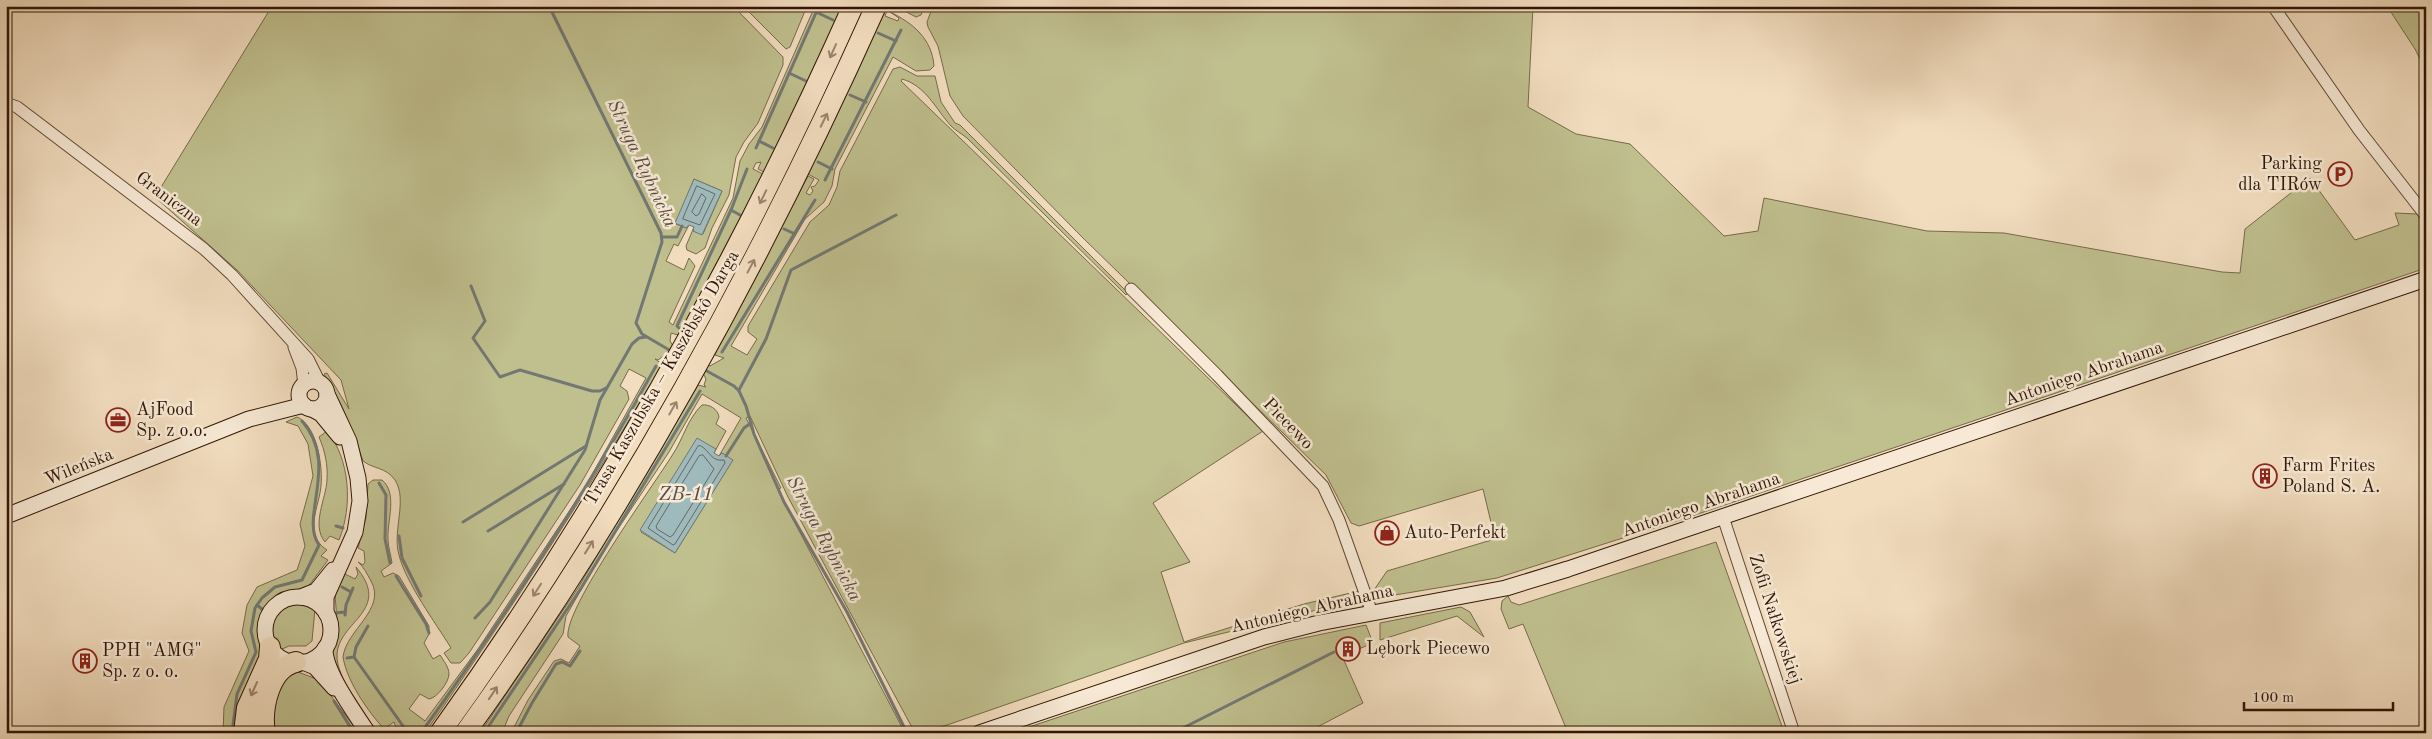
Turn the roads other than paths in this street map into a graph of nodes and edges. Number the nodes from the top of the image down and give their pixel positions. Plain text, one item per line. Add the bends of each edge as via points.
1 (853, 6) edge
2 (876, 6) edge
3 (2273, 6) edge
4 (6, 103) edge
5 (2426, 216) edge
6 (2426, 279) edge
7 (1130, 290) dead end
8 (293, 343) junction
9 (323, 388) junction
10 (304, 398) junction
11 (353, 457) junction
12 (6, 516) edge
13 (1723, 517) junction
14 (343, 560) junction
15 (301, 597) junction
16 (326, 613) junction
17 (1372, 613) junction
18 (270, 647) junction
19 (325, 648) junction
20 (300, 662) junction
21 (345, 699) junction
22 (244, 733) edge
23 (265, 733) edge
24 (368, 733) edge
25 (440, 733) edge
26 (465, 733) edge
27 (979, 733) edge
28 (1794, 733) edge

1 -> 25 highway, Trasa Kaszubska – Kaszëbskô Darga via 754,215 681,351 545,577
26 -> 2 highway, Trasa Kaszubska – Kaszëbskô Darga via 568,580 704,354 836,96
3 - 5 street via 2359,130
4 - 8 street, Graniczna via 17,107 204,249 258,301
6 - 13 main road, Antoniego Abrahama
7 - 17 street, Piecewo via 1323,486 1339,520
8 - 9 street, Graniczna via 312,364
8 - 10 street, Graniczna via 302,368
9 - 10 main road, Wileńska via 312,381
9 - 10 main road via 321,406
9 - 11 main road, Graniczna via 343,425
10 - 11 main road, Graniczna via 329,422
10 - 12 main road, Wileńska
11 - 14 main road, Graniczna via 360,507 354,536
13 - 17 main road, Antoniego Abrahama via 1506,588
13 - 28 street, Zofii Nałkowskiej
14 - 15 main road, Graniczna via 316,591
14 - 16 main road, Graniczna via 326,597
15 - 16 main road via 314,601
15 - 18 main road via 281,601 271,611 265,630
16 - 19 main road via 330,629
17 - 27 main road, Antoniego Abrahama via 1264,637
18 - 20 main road via 282,659
18 -> 22 highway via 269,659 247,708
19 - 20 main road via 316,657
19 - 21 main road via 326,661
20 - 21 main road via 315,667
20 - 23 highway via 285,667 271,687 264,712
21 - 24 main road

